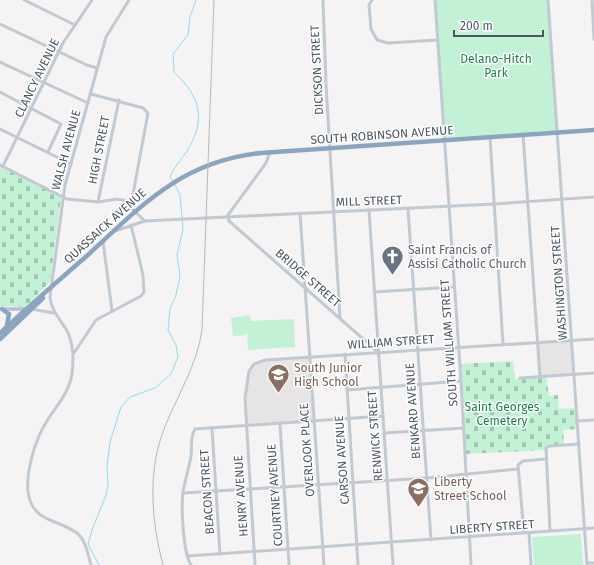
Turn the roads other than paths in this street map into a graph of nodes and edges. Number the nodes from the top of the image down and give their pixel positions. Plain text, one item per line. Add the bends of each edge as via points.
1 (24, 0) edge
2 (92, 0) edge
3 (129, 0) edge
4 (323, 0) edge
5 (372, 0) edge
6 (435, 0) edge
7 (548, 0) edge
8 (592, 0) edge
9 (0, 24) edge
10 (75, 25) junction
11 (594, 39) edge
12 (437, 40) junction
13 (59, 52) junction
14 (0, 62) edge
15 (97, 68) junction
16 (44, 82) junction
17 (0, 92) edge
18 (91, 94) junction
19 (119, 100) junction
20 (88, 103) junction
21 (32, 108) junction
22 (0, 129) edge
23 (594, 130) edge
24 (557, 132) junction
25 (523, 134) junction
26 (490, 137) junction
27 (18, 138) junction
28 (444, 141) junction
29 (330, 148) junction
30 (48, 152) junction
31 (270, 152) junction
32 (71, 164) junction
33 (2, 166) edge
34 (176, 181) joint
35 (63, 196) junction
36 (594, 197) edge
37 (562, 200) junction
38 (98, 202) junction
39 (132, 202) junction
40 (528, 202) junction
41 (494, 204) junction
42 (448, 206) junction
43 (408, 209) junction
44 (369, 210) junction
45 (134, 211) junction
46 (335, 212) junction
47 (300, 213) junction
48 (227, 216) junction
49 (145, 221) junction
50 (131, 225) junction
51 (112, 232) junction
52 (103, 241) junction
53 (305, 287) junction
54 (454, 287) junction
55 (50, 289) junction
56 (414, 289) junction
57 (374, 292) junction
58 (1, 309) edge
59 (29, 309) junction
60 (112, 311) junction
61 (54, 313) junction
62 (340, 318) junction
63 (6, 328) junction
64 (0, 333) edge
65 (0, 338) edge
66 (594, 339) edge
67 (572, 340) junction
68 (537, 342) junction
69 (503, 344) junction
70 (458, 347) junction
71 (418, 349) junction
72 (378, 352) junction
73 (74, 353) junction
74 (345, 354) junction
75 (310, 357) junction
76 (594, 373) edge
77 (574, 374) junction
78 (540, 377) junction
79 (520, 378) dead end
80 (461, 381) junction
81 (420, 384) junction
82 (381, 387) junction
83 (347, 390) junction
84 (383, 416) junction
85 (349, 419) junction
86 (594, 420) edge
87 (314, 421) junction
88 (577, 421) junction
89 (280, 424) junction
90 (246, 426) junction
91 (212, 428) junction
92 (464, 428) junction
93 (424, 430) junction
94 (384, 433) junction
95 (579, 444) junction
96 (546, 459) junction
97 (518, 469) junction
98 (466, 474) junction
99 (427, 478) junction
100 (387, 481) junction
101 (353, 483) junction
102 (318, 485) junction
103 (284, 487) junction
104 (250, 489) junction
105 (216, 491) junction
106 (183, 493) junction
107 (594, 528) edge
108 (584, 529) junction
109 (550, 531) junction
110 (524, 533) junction
111 (529, 533) junction
112 (470, 538) junction
113 (431, 540) junction
114 (391, 543) junction
115 (357, 545) junction
116 (322, 548) junction
117 (288, 550) junction
118 (254, 552) junction
119 (220, 554) junction
120 (187, 556) junction
121 (594, 563) edge
122 (587, 564) edge
123 (91, 565) edge
124 (192, 565) edge
125 (255, 565) edge
126 (289, 565) edge
127 (324, 565) edge
128 (358, 565) edge
129 (393, 565) edge
130 (472, 565) edge
131 (531, 565) edge

1 - 10 street
2 - 10 street, CLANCY AVENUE
3 - 15 street, WALSH AVENUE via 106,37
4 - 29 street, DICKSON STREET
5 - 12 street via 371,29 377,40 388,44
6 - 12 street, SOUTH WILLIAM STREET
7 - 24 street, WASHINGTON STREET
8 - 11 street
9 - 13 street
10 - 13 street, CLANCY AVENUE
12 - 28 street, SOUTH WILLIAM STREET
13 - 15 street
13 - 16 street, CLANCY AVENUE
14 - 16 street
15 - 18 street, WALSH AVENUE
16 - 20 street
16 - 21 street, CLANCY AVENUE
17 - 21 street
18 - 19 street
18 - 20 street, WALSH AVENUE
19 - 38 street, HIGH STREET
19 - 39 street via 143,108 148,113
20 - 32 street, WALSH AVENUE
21 - 27 street, CLANCY AVENUE
21 - 30 street via 60,123 61,127
22 - 27 street
23 - 24 highway, SOUTH ROBINSON AVENUE
24 - 25 highway, SOUTH ROBINSON AVENUE
24 - 37 street, WASHINGTON STREET
25 - 26 highway, SOUTH ROBINSON AVENUE
25 - 40 street
26 - 28 highway, SOUTH ROBINSON AVENUE
26 - 41 street
27 - 30 street
27 - 33 street, CLANCY AVENUE
28 - 29 highway, SOUTH ROBINSON AVENUE
28 - 42 street, SOUTH WILLIAM STREET
29 - 31 highway, SOUTH ROBINSON AVENUE
29 - 46 street, DICKSON STREET
30 - 32 street
31 - 34 highway, SOUTH ROBINSON AVENUE via 224,160
31 - 48 street via 266,163
32 - 35 street, WALSH AVENUE
33 - 35 street
34 - 45 highway, QUASSAICK AVENUE
35 - 38 street via 67,199
35 - 55 street, WALSH AVENUE
36 - 37 street, MILL STREET
37 - 40 street, MILL STREET
37 - 67 street, WASHINGTON STREET
38 - 39 street
39 - 45 street
40 - 41 street, MILL STREET
40 - 68 street
41 - 42 street, MILL STREET
41 - 69 street
42 - 43 street, MILL STREET
42 - 54 street, SOUTH WILLIAM STREET
43 - 44 street, MILL STREET
43 - 56 street, BENKARD AVENUE
44 - 46 street, MILL STREET
44 - 57 street, RENWICK STREET
45 - 49 street
45 - 51 highway, QUASSAICK AVENUE
46 - 47 street, MILL STREET
46 - 62 street
47 - 48 street, MILL STREET
47 - 53 street, OVERLOOK PLACE
48 - 49 street, MILL STREET
48 - 53 street, BRIDGE STREET via 229,221
49 - 50 street, MILL STREET
50 - 51 street, MILL STREET
50 - 60 street via 145,288 143,294
51 - 52 highway, QUASSAICK AVENUE
52 - 55 highway, QUASSAICK AVENUE
52 - 60 street
53 - 62 street, BRIDGE STREET
53 - 75 street, OVERLOOK PLACE
54 - 56 street
54 - 70 street, SOUTH WILLIAM STREET
55 - 59 highway, QUASSAICK AVENUE
55 - 61 street, WALSH AVENUE
56 - 57 street
56 - 71 street, BENKARD AVENUE
57 - 72 street, RENWICK STREET
58 - 59 main road
58 - 63 highway via 10,316
59 - 61 street
59 - 63 highway
59 - 65 highway
60 - 73 street via 93,324
61 - 73 street, WALSH AVENUE via 69,336
62 - 72 street, BRIDGE STREET
63 - 64 highway
66 - 67 street, WILLIAM STREET
67 - 68 street, WILLIAM STREET
67 - 77 street, WASHINGTON STREET
68 - 69 street, WILLIAM STREET
68 - 78 street
69 - 70 street, WILLIAM STREET
70 - 71 street, WILLIAM STREET
70 - 80 street, SOUTH WILLIAM STREET
71 - 72 street, WILLIAM STREET
71 - 81 street, BENKARD AVENUE
72 - 74 street, WILLIAM STREET
72 - 82 street, RENWICK STREET
73 - 123 street, WALSH AVENUE via 73,372 68,388 46,422 36,445 31,462 28,493 40,514 79,535
74 - 75 street, WILLIAM STREET
74 - 83 street, CARSON AVENUE
75 - 87 street, OVERLOOK PLACE
75 - 90 street, WILLIAM STREET via 265,360 254,364 247,376
76 - 77 street
77 - 78 street
77 - 88 street, WASHINGTON STREET
78 - 79 street
80 - 81 street
80 - 92 street, SOUTH WILLIAM STREET
81 - 82 street
81 - 93 street, BENKARD AVENUE
82 - 83 street
82 - 84 street, RENWICK STREET
83 - 85 street, CARSON AVENUE
84 - 85 street
84 - 94 street, RENWICK STREET
85 - 87 street
85 - 101 street, CARSON AVENUE
86 - 88 street
87 - 89 street
87 - 102 street, OVERLOOK PLACE
88 - 95 street, WASHINGTON STREET
89 - 90 street
89 - 103 street, COURTNEY AVENUE
90 - 91 street
90 - 104 street, HENRY AVENUE
91 - 105 street, BEACON STREET
91 - 106 street via 195,429 192,435
92 - 93 street
92 - 98 street, SOUTH WILLIAM STREET
93 - 94 street
93 - 99 street, BENKARD AVENUE
94 - 100 street, RENWICK STREET
95 - 96 street via 550,446 546,448
95 - 108 street, WASHINGTON STREET
96 - 97 street via 521,462
96 - 109 street
97 - 98 street
97 - 110 street
98 - 99 street
98 - 112 street, SOUTH WILLIAM STREET
99 - 100 street
99 - 113 street, BENKARD AVENUE
100 - 101 street
100 - 114 street, RENWICK STREET
101 - 102 street
101 - 115 street, CARSON AVENUE
102 - 103 street
102 - 116 street, OVERLOOK PLACE
103 - 104 street
103 - 117 street, COURTNEY AVENUE
104 - 105 street
104 - 118 street, HENRY AVENUE
105 - 106 street
105 - 119 street, BEACON STREET
106 - 120 street
107 - 108 street, LIBERTY STREET
108 - 109 street, LIBERTY STREET
108 - 122 street, WASHINGTON STREET
109 - 111 street, LIBERTY STREET
110 - 111 street, LIBERTY STREET
110 - 112 street, LIBERTY STREET
111 - 131 street
112 - 113 street, LIBERTY STREET
112 - 130 street, SOUTH WILLIAM STREET
113 - 114 street, LIBERTY STREET
114 - 115 street, LIBERTY STREET
114 - 129 street, RENWICK STREET
115 - 116 street, LIBERTY STREET
115 - 128 street, CARSON AVENUE
116 - 117 street, LIBERTY STREET
116 - 127 street, OVERLOOK PLACE
117 - 118 street, LIBERTY STREET
117 - 126 street, COURTNEY AVENUE
118 - 119 street, LIBERTY STREET
118 - 125 street, HENRY AVENUE
119 - 120 street, LIBERTY STREET
120 - 124 street
121 - 122 street

